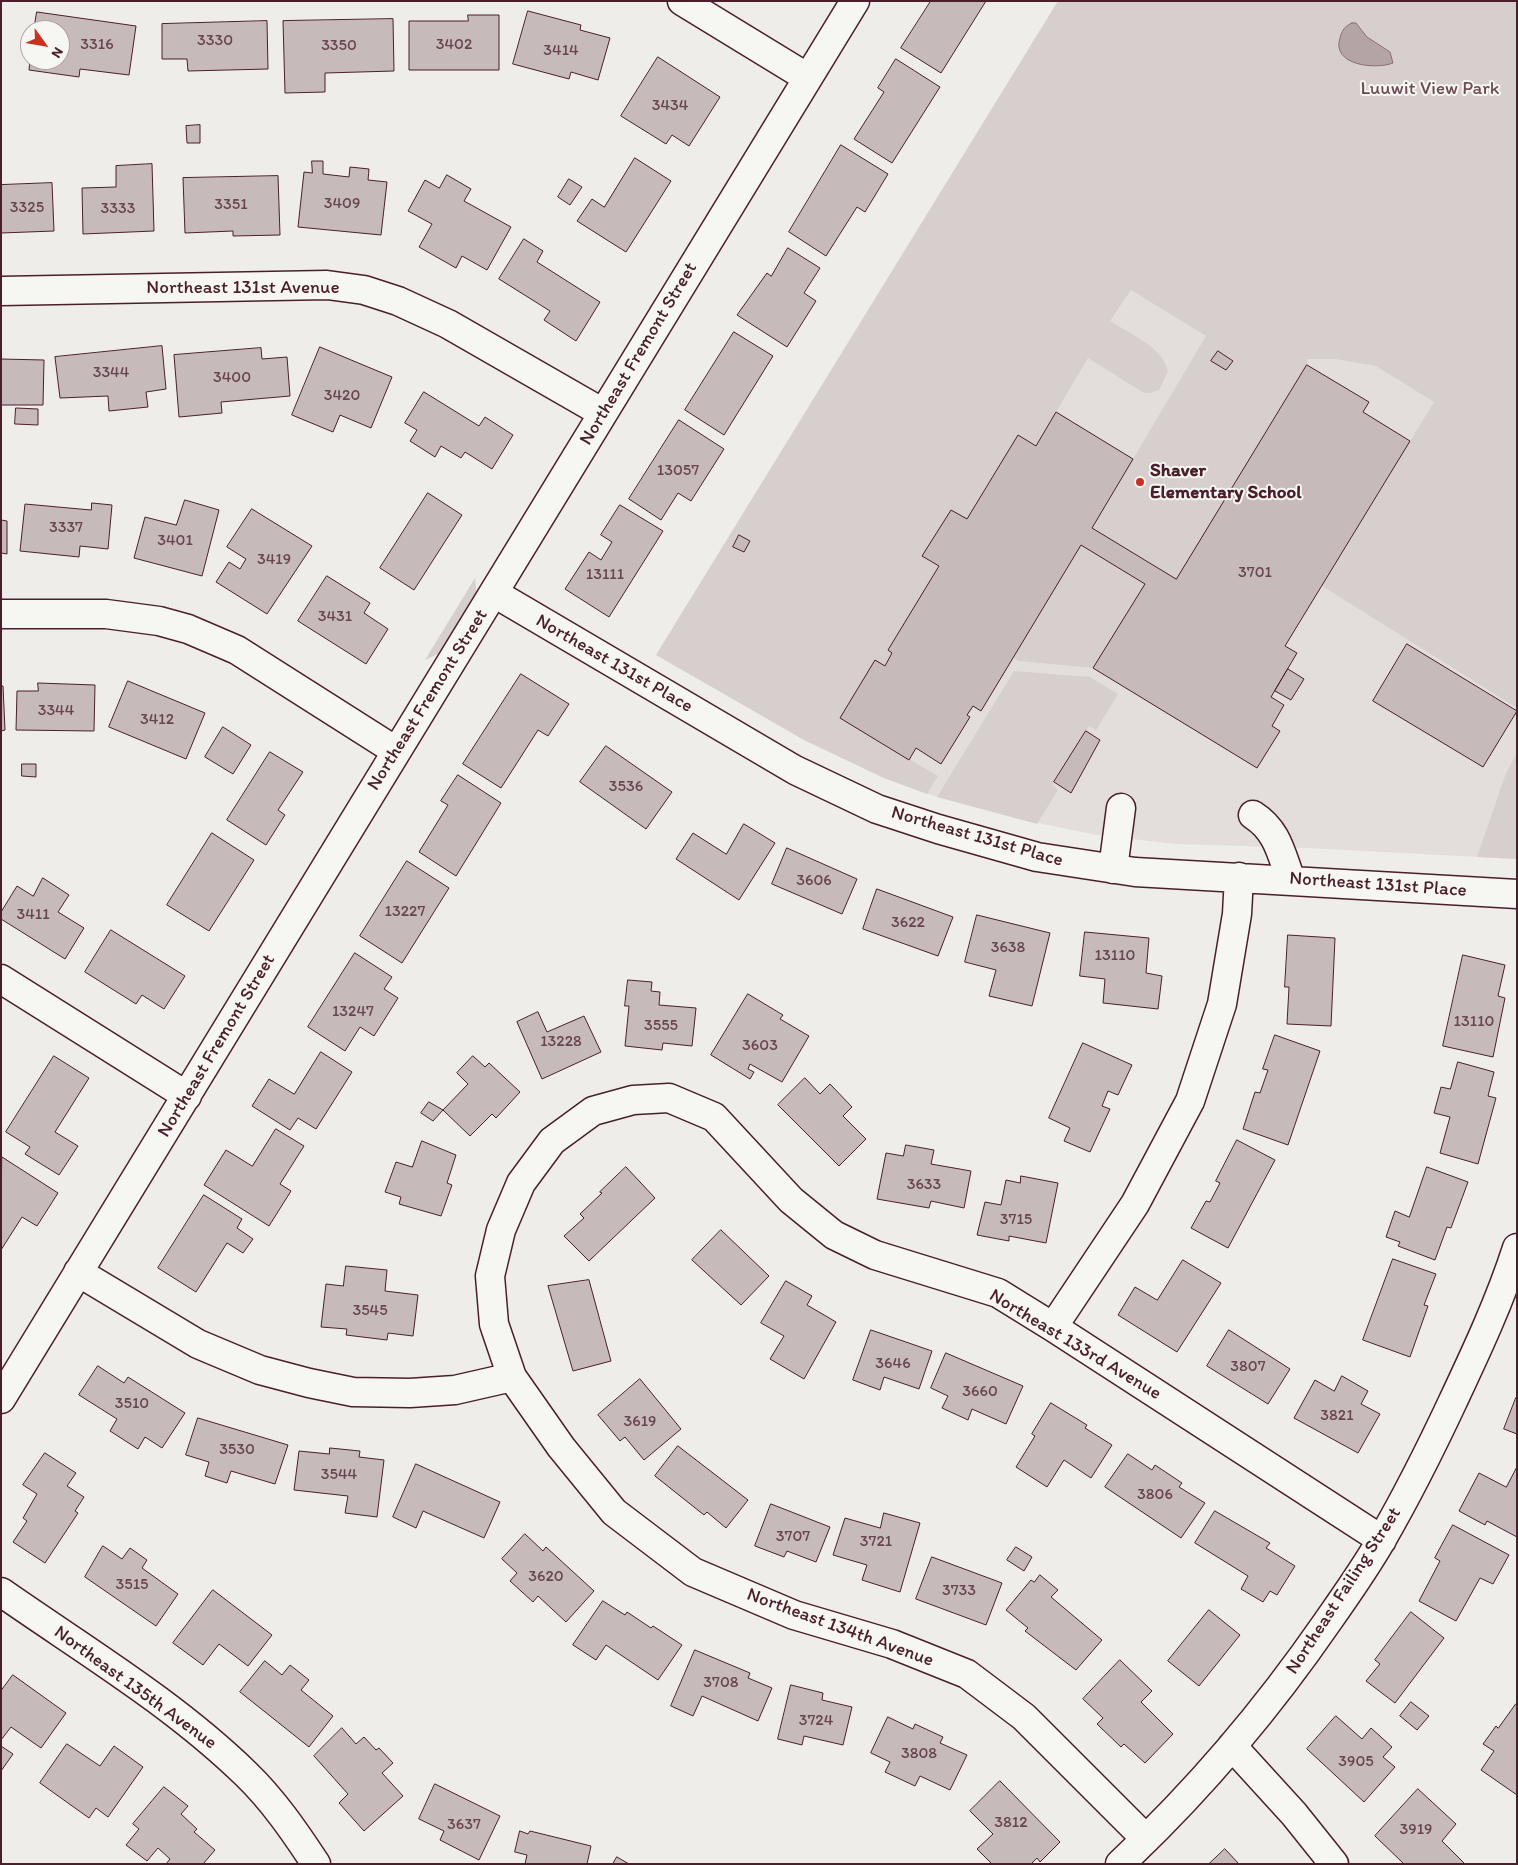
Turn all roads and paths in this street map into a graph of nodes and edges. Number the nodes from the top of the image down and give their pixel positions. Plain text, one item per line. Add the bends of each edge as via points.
1 (682, 1) edge
2 (855, 1) edge
3 (808, 78) junction
4 (1, 291) edge
5 (603, 413) junction
6 (494, 593) junction
7 (1, 614) edge
8 (396, 751) junction
9 (1121, 808) dead end
10 (1254, 815) dead end
11 (1112, 869) junction
12 (1239, 877) junction
13 (1292, 880) junction
14 (1517, 894) edge
15 (1, 979) edge
16 (186, 1096) junction
17 (669, 1098) joint
18 (1517, 1248) edge
19 (78, 1272) junction
20 (1053, 1327) junction
21 (512, 1377) junction
22 (1, 1399) edge
23 (1382, 1540) junction
24 (1, 1592) edge
25 (1232, 1746) junction
26 (1146, 1839) junction
27 (316, 1864) edge
28 (1120, 1864) edge
29 (1334, 1864) edge

1 - 3 street
2 - 3 street, Northeast Fremont Street
3 - 5 street, Northeast Fremont Street
4 - 5 street, Northeast 131st Avenue via 327,285 364,290 398,301 448,324
5 - 6 street, Northeast Fremont Street
6 - 8 street, Northeast Fremont Street
6 - 11 street, Northeast 131st Place via 795,770 877,809 1037,857
7 - 8 street via 106,614 159,620 188,629 237,650
8 - 16 street, Northeast Fremont Street
9 - 11 street
10 - 13 street via 1267,824 1276,837
11 - 12 street, Northeast 131st Place
12 - 13 street, Northeast 131st Place
12 - 20 street via 1237,914 1222,1004 1190,1101 1135,1204
13 - 14 street, Northeast 131st Place
15 - 16 street
16 - 19 street, Northeast Fremont Street
17 - 20 street, Northeast 133rd Avenue via 714,1117 791,1200 834,1235 875,1255 998,1293
17 - 21 street, Northeast 134th Avenue via 633,1100 593,1111 552,1141 521,1183 501,1230 490,1276 494,1324
18 - 23 street, Northeast Failing Street via 1476,1353
19 - 21 street via 198,1344 260,1370 309,1384 353,1392 410,1393 455,1390
19 - 22 street, Northeast Fremont Street
20 - 23 street, Northeast 133rd Avenue
21 - 26 street, Northeast 134th Avenue via 561,1447 614,1512 693,1572 794,1615 892,1644 967,1674 1024,1716
23 - 25 street, Northeast Failing Street via 1300,1661
24 - 27 street, Northeast 135th Avenue via 197,1729 247,1775 288,1823
25 - 26 street, Northeast Failing Street
25 - 29 street
26 - 28 street, Northeast Failing Street

